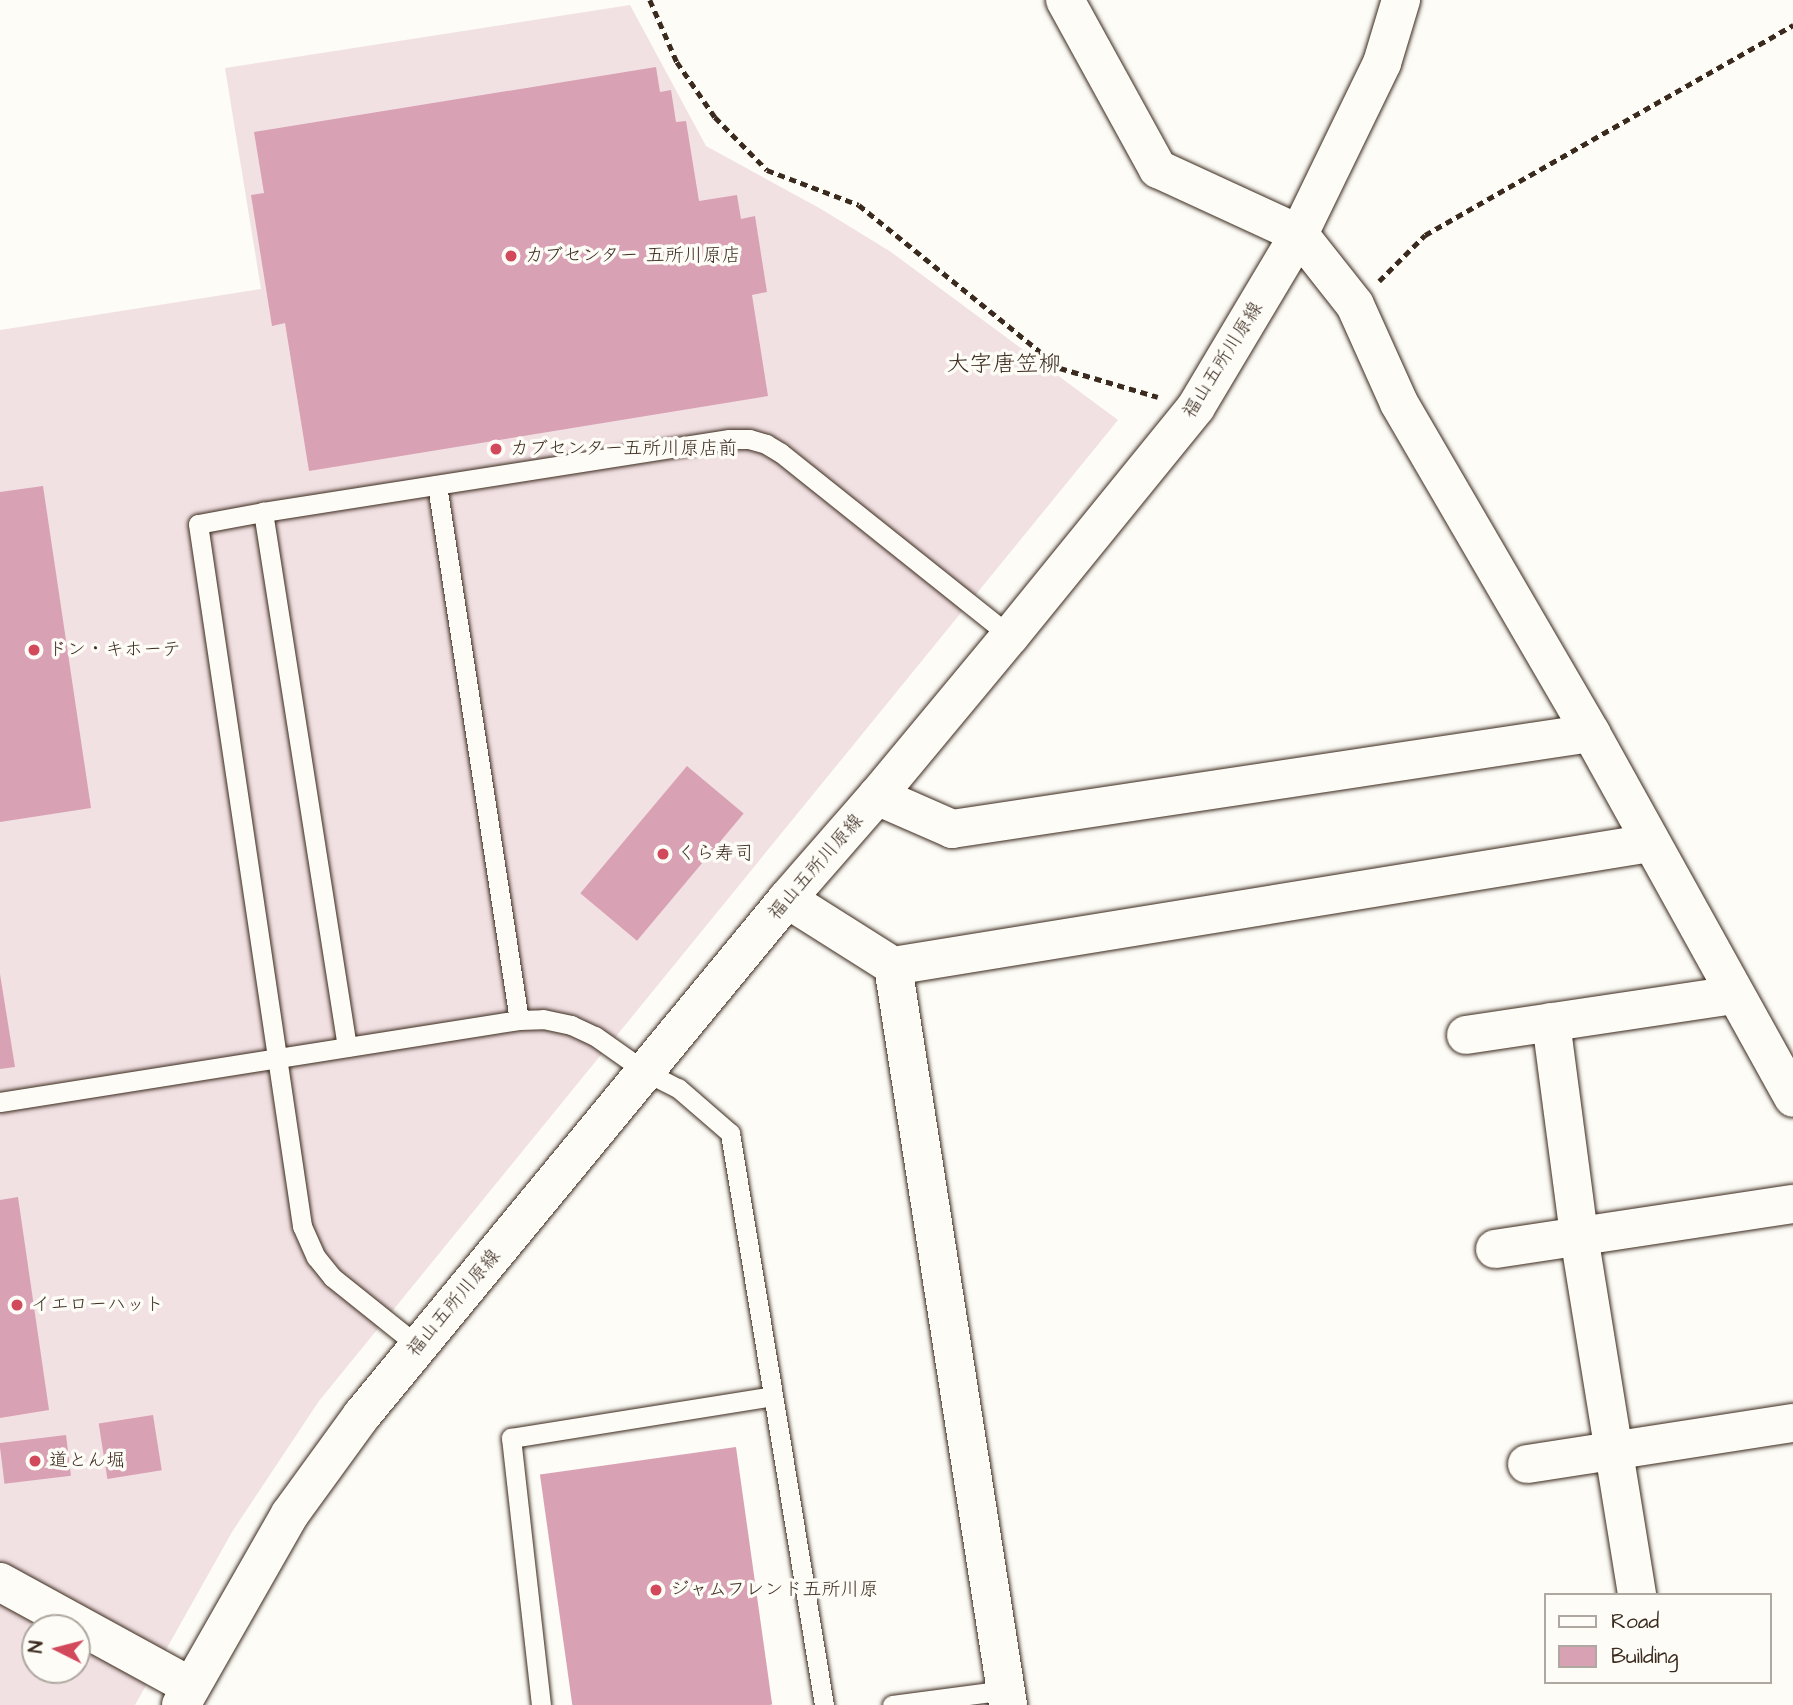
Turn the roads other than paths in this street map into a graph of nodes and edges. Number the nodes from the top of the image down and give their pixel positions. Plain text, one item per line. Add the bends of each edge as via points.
1 (1065, 0) edge
2 (1401, 0) edge
3 (1299, 233) junction
4 (437, 485) junction
5 (263, 512) junction
6 (1010, 636) junction
7 (1591, 733) junction
8 (877, 796) junction
9 (1650, 843) junction
10 (787, 899) junction
11 (893, 965) junction
12 (1735, 995) junction
13 (519, 1020) junction
14 (1551, 1022) junction
15 (1466, 1035) dead end
16 (347, 1047) junction
17 (279, 1058) junction
18 (646, 1072) junction
19 (1793, 1098) edge
20 (0, 1102) edge
21 (1793, 1204) edge
22 (1579, 1236) junction
23 (1495, 1249) dead end
24 (418, 1346) junction
25 (773, 1396) junction
26 (1793, 1423) edge
27 (1614, 1451) junction
28 (1527, 1464) dead end
29 (0, 1582) edge
30 (1637, 1593) edge
31 (185, 1695) edge
32 (1007, 1698) edge
33 (541, 1705) edge
34 (824, 1705) edge
35 (892, 1705) edge

1 - 3 street via 1158,169
2 - 3 street, 福山五所川原線 via 1382,63
3 - 6 street, 福山五所川原線 via 1196,407
3 - 7 street via 1355,305 1399,403
4 - 5 lane
4 - 6 lane via 749,439 781,453
4 - 13 lane
5 - 16 lane
5 - 17 lane via 198,524
6 - 8 street, 福山五所川原線
7 - 8 street via 952,830
7 - 9 street
8 - 10 street, 福山五所川原線
9 - 11 street
9 - 12 street
10 - 11 street
10 - 18 street, 福山五所川原線
11 - 32 street
12 - 14 street
12 - 19 street
13 - 16 lane
13 - 18 lane via 571,1025
14 - 15 street
14 - 22 street
16 - 17 lane
17 - 20 lane
17 - 24 lane via 307,1240 332,1277
18 - 24 street, 福山五所川原線
18 - 25 lane via 678,1088 730,1133
21 - 22 street
22 - 23 street
22 - 27 street
24 - 31 street, 福山五所川原線 via 290,1514
25 - 33 lane via 511,1438
25 - 34 lane
26 - 27 street
27 - 28 street
27 - 30 street
29 - 31 street
32 - 35 lane

